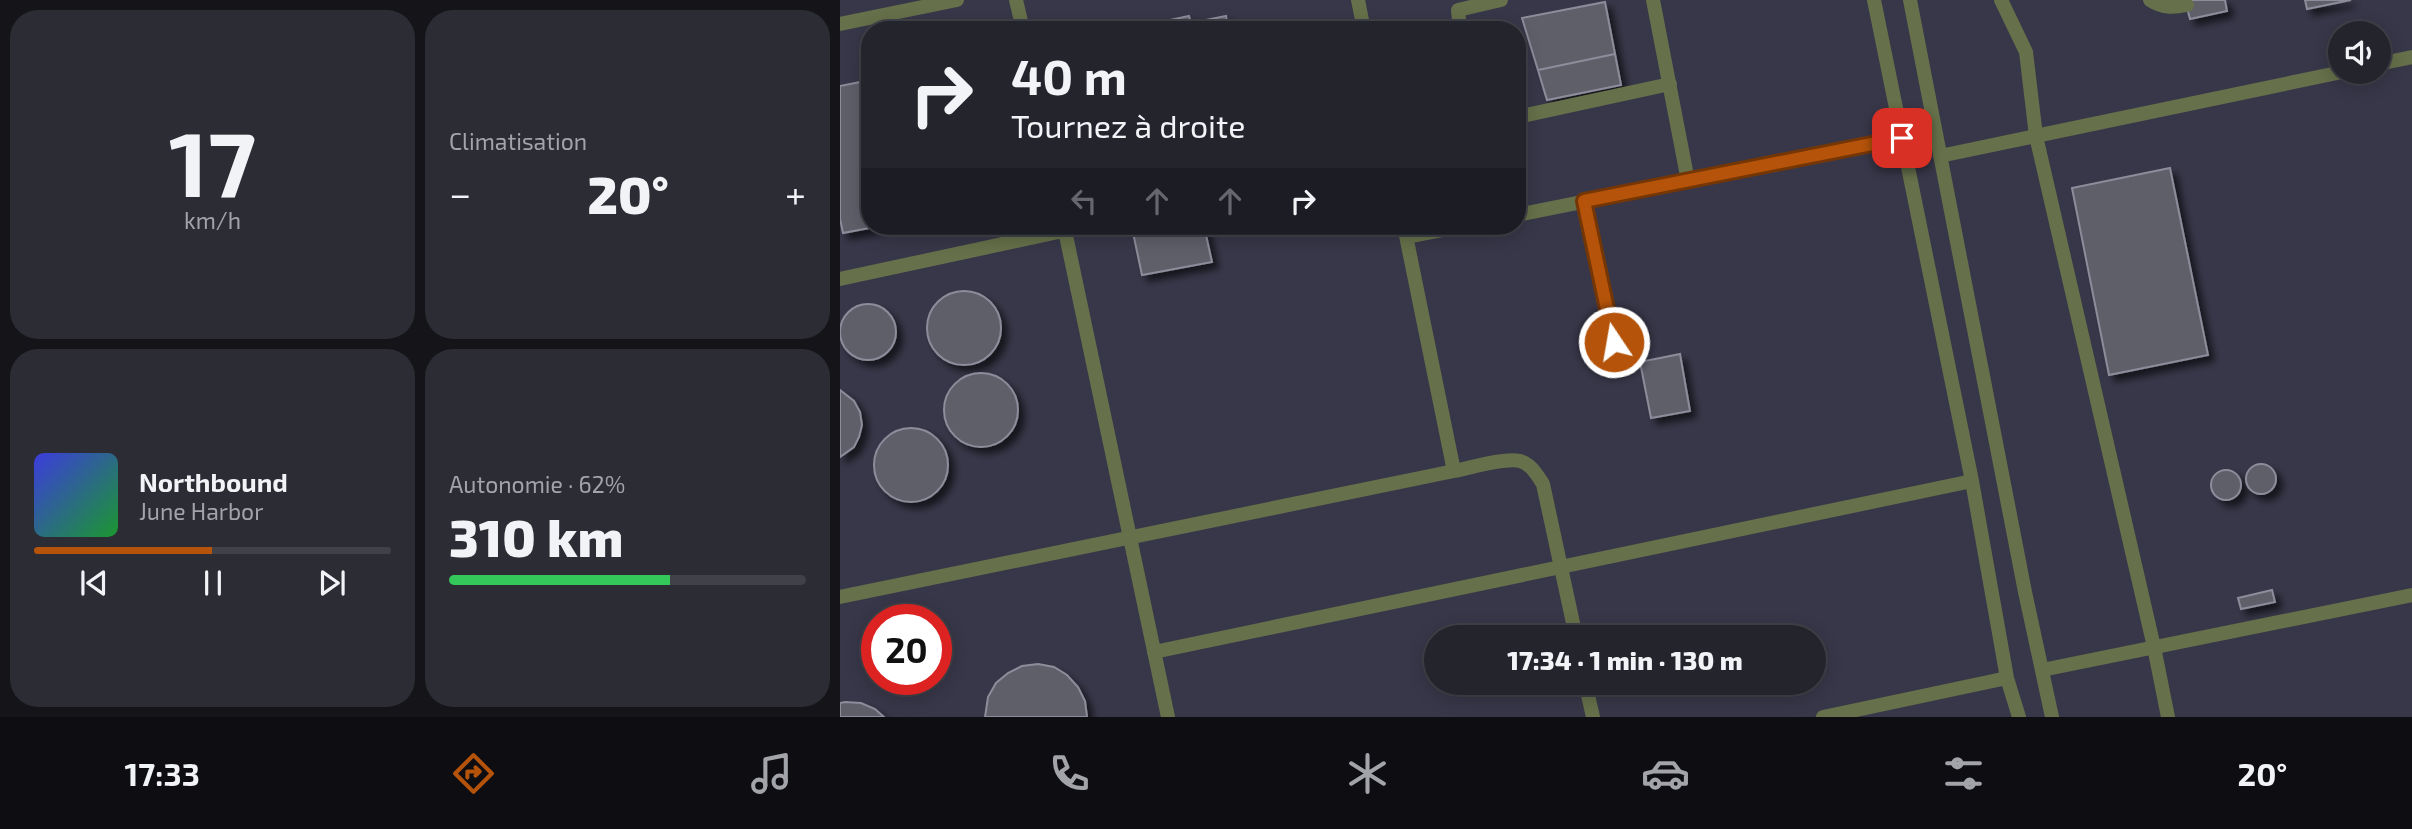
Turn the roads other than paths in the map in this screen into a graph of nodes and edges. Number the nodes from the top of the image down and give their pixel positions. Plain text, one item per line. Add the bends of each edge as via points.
1 (957, 0) edge
2 (1016, 0) edge
3 (1358, 0) edge
4 (1501, 0) edge
5 (1653, 0) edge
6 (1874, 0) edge
7 (1910, 0) edge
8 (2001, 0) edge
9 (2150, 0) edge
10 (2187, 5) dead end
11 (1021, 21) edge
12 (1362, 21) edge
13 (1459, 21) edge
14 (840, 24) edge
15 (2412, 57) edge
16 (2391, 61) edge
17 (2328, 75) edge
18 (1670, 84) junction
19 (1526, 115) edge
20 (2036, 136) junction
21 (1902, 138) junction
22 (1940, 156) junction
23 (1688, 181) junction
24 (1584, 201) junction
25 (1526, 213) edge
26 (1033, 235) edge
27 (1065, 235) edge
28 (1407, 235) edge
29 (840, 279) edge
30 (1614, 342) dead end
31 (1454, 471) junction
32 (1972, 481) junction
33 (1129, 537) junction
34 (1561, 566) junction
35 (2412, 595) edge
36 (840, 597) edge
37 (1573, 625) edge
38 (2154, 647) junction
39 (1154, 652) junction
40 (2042, 670) junction
41 (2007, 678) junction
42 (1589, 695) edge
43 (1168, 717) edge
44 (1593, 717) edge
45 (1823, 717) edge
46 (2019, 717) edge
47 (2052, 717) edge
48 (2168, 717) edge

1 - 14 lane
2 - 11 lane
3 - 12 lane
4 - 13 lane via 1458,10
5 - 18 lane
6 - 21 lane
7 - 22 lane
8 - 20 lane via 2026,52
9 - 10 lane via 2173,8
15 - 16 lane
17 - 20 lane
18 - 19 lane
18 - 23 lane
20 - 22 lane
20 - 38 lane
21 - 23 lane
21 - 32 lane
22 - 40 lane
23 - 24 lane
24 - 25 lane
24 - 30 lane
26 - 29 lane
27 - 33 lane
28 - 31 lane
31 - 33 lane
31 - 34 lane via 1504,461 1520,461 1533,469 1543,484
32 - 34 lane
32 - 41 lane
33 - 36 lane
33 - 39 lane
34 - 37 lane
34 - 39 lane
35 - 38 lane
38 - 40 lane
38 - 48 lane
39 - 43 lane
40 - 47 lane
41 - 45 lane
41 - 46 lane
42 - 44 lane

